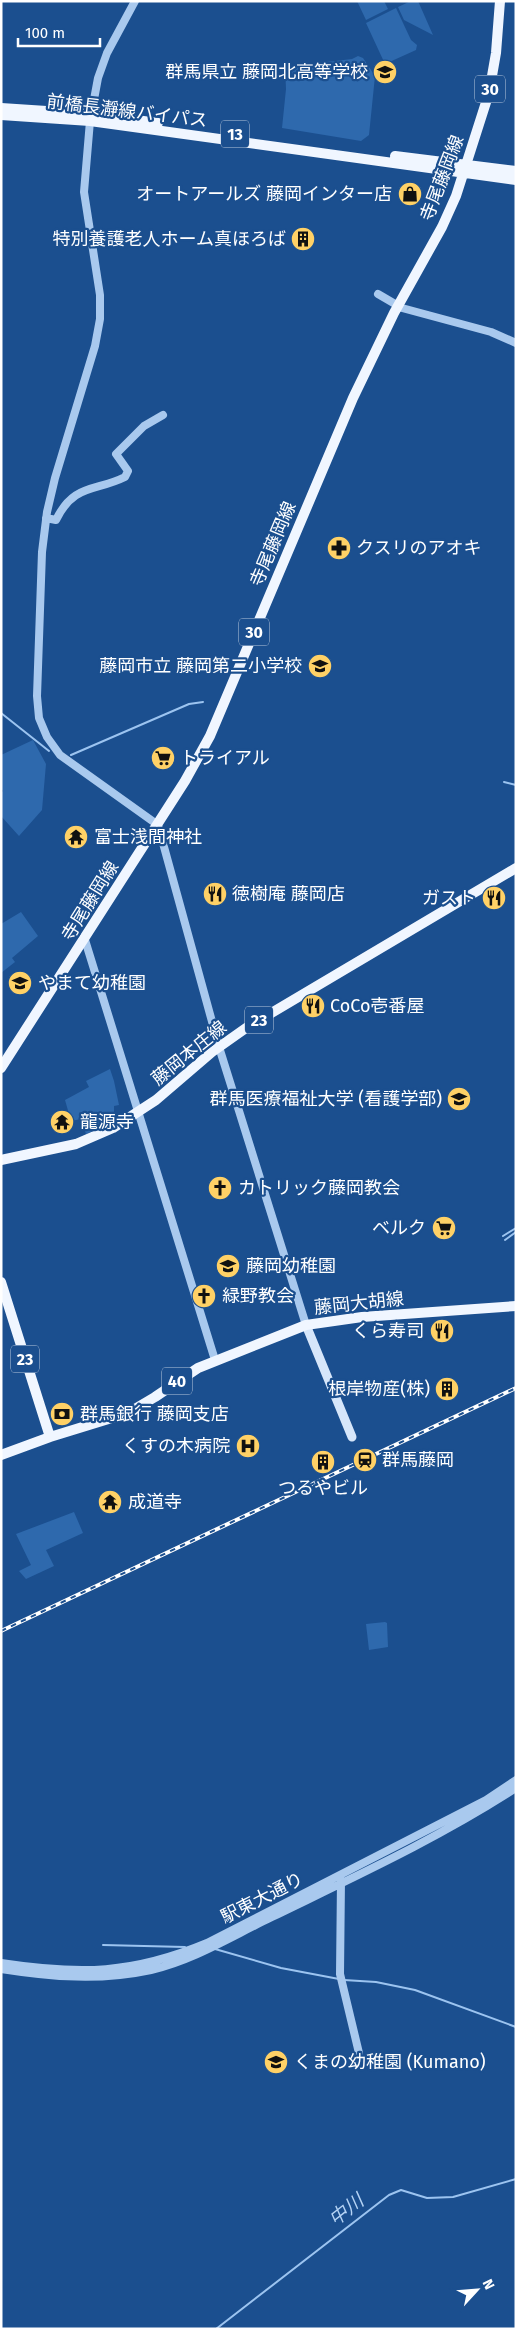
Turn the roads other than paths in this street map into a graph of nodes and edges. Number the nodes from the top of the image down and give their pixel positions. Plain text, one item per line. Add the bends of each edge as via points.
1 (136, 1) edge
2 (500, 1) edge
3 (1, 108) edge
4 (1, 115) edge
5 (91, 118) junction
6 (466, 169) junction
7 (516, 171) edge
8 (516, 180) edge
9 (378, 294) dead end
10 (398, 306) junction
11 (516, 342) edge
12 (163, 414) dead end
13 (46, 518) junction
14 (158, 825) junction
15 (516, 868) edge
16 (85, 940) junction
17 (219, 1047) junction
18 (1, 1068) edge
19 (138, 1113) junction
20 (1, 1160) edge
21 (1, 1282) edge
22 (516, 1306) edge
23 (306, 1325) junction
24 (215, 1360) junction
25 (50, 1437) junction
26 (352, 1437) dead end
27 (1, 1455) edge
28 (516, 1780) edge
29 (516, 1788) edge
30 (341, 1873) junction
31 (341, 1884) junction
32 (1, 1963) edge
33 (1, 1969) edge
34 (359, 2053) dead end

1 - 5 street via 107,53 98,78
2 - 6 main road, 寺尾藤岡線 / 30 via 493,78
3 - 5 main road, 前橋長瀞線バイパス / 13
4 - 5 main road, 前橋長瀞線バイパス / 13
5 - 6 main road, 前橋長瀞線バイパス / 13
5 - 13 street via 84,192 100,295 100,319
6 - 7 main road, 前橋長瀞線バイパス / 13
6 - 8 main road, 前橋長瀞線バイパス / 13
6 - 10 main road, 寺尾藤岡線 / 30 via 442,227
9 - 10 street
10 - 11 street
10 - 14 main road, 寺尾藤岡線 / 30 via 353,398 210,736
12 - 13 street via 144,426 116,454 128,471 125,477 76,494 67,501 56,520
13 - 14 street via 36,696 39,718 60,755
14 - 16 main road, 寺尾藤岡線 / 30
14 - 17 street
15 - 17 main road, 藤岡本庄線 / 23 via 380,947
16 - 18 main road, 寺尾藤岡線 / 30
16 - 19 street
17 - 19 main road, 藤岡本庄線 / 23
17 - 23 street
19 - 20 main road, 藤岡本庄線 / 23 via 99,1136 76,1144
19 - 24 street
21 - 25 main road, 23
22 - 23 main road, 藤岡大胡線 / 40 via 362,1317
23 - 24 main road, 藤岡大胡線 / 40
23 - 26 main road
24 - 25 main road, 藤岡大胡線 / 40 via 128,1412
25 - 27 main road
28 - 30 street, 駅東大通り via 486,1800
29 - 31 street, 駅東大通り via 489,1806
30 - 31 street
30 - 32 street, 駅東大通り via 207,1943 151,1963 78,1972
31 - 33 street, 駅東大通り via 209,1949 152,1969 111,1977 78,1978
31 - 34 street via 340,1979

